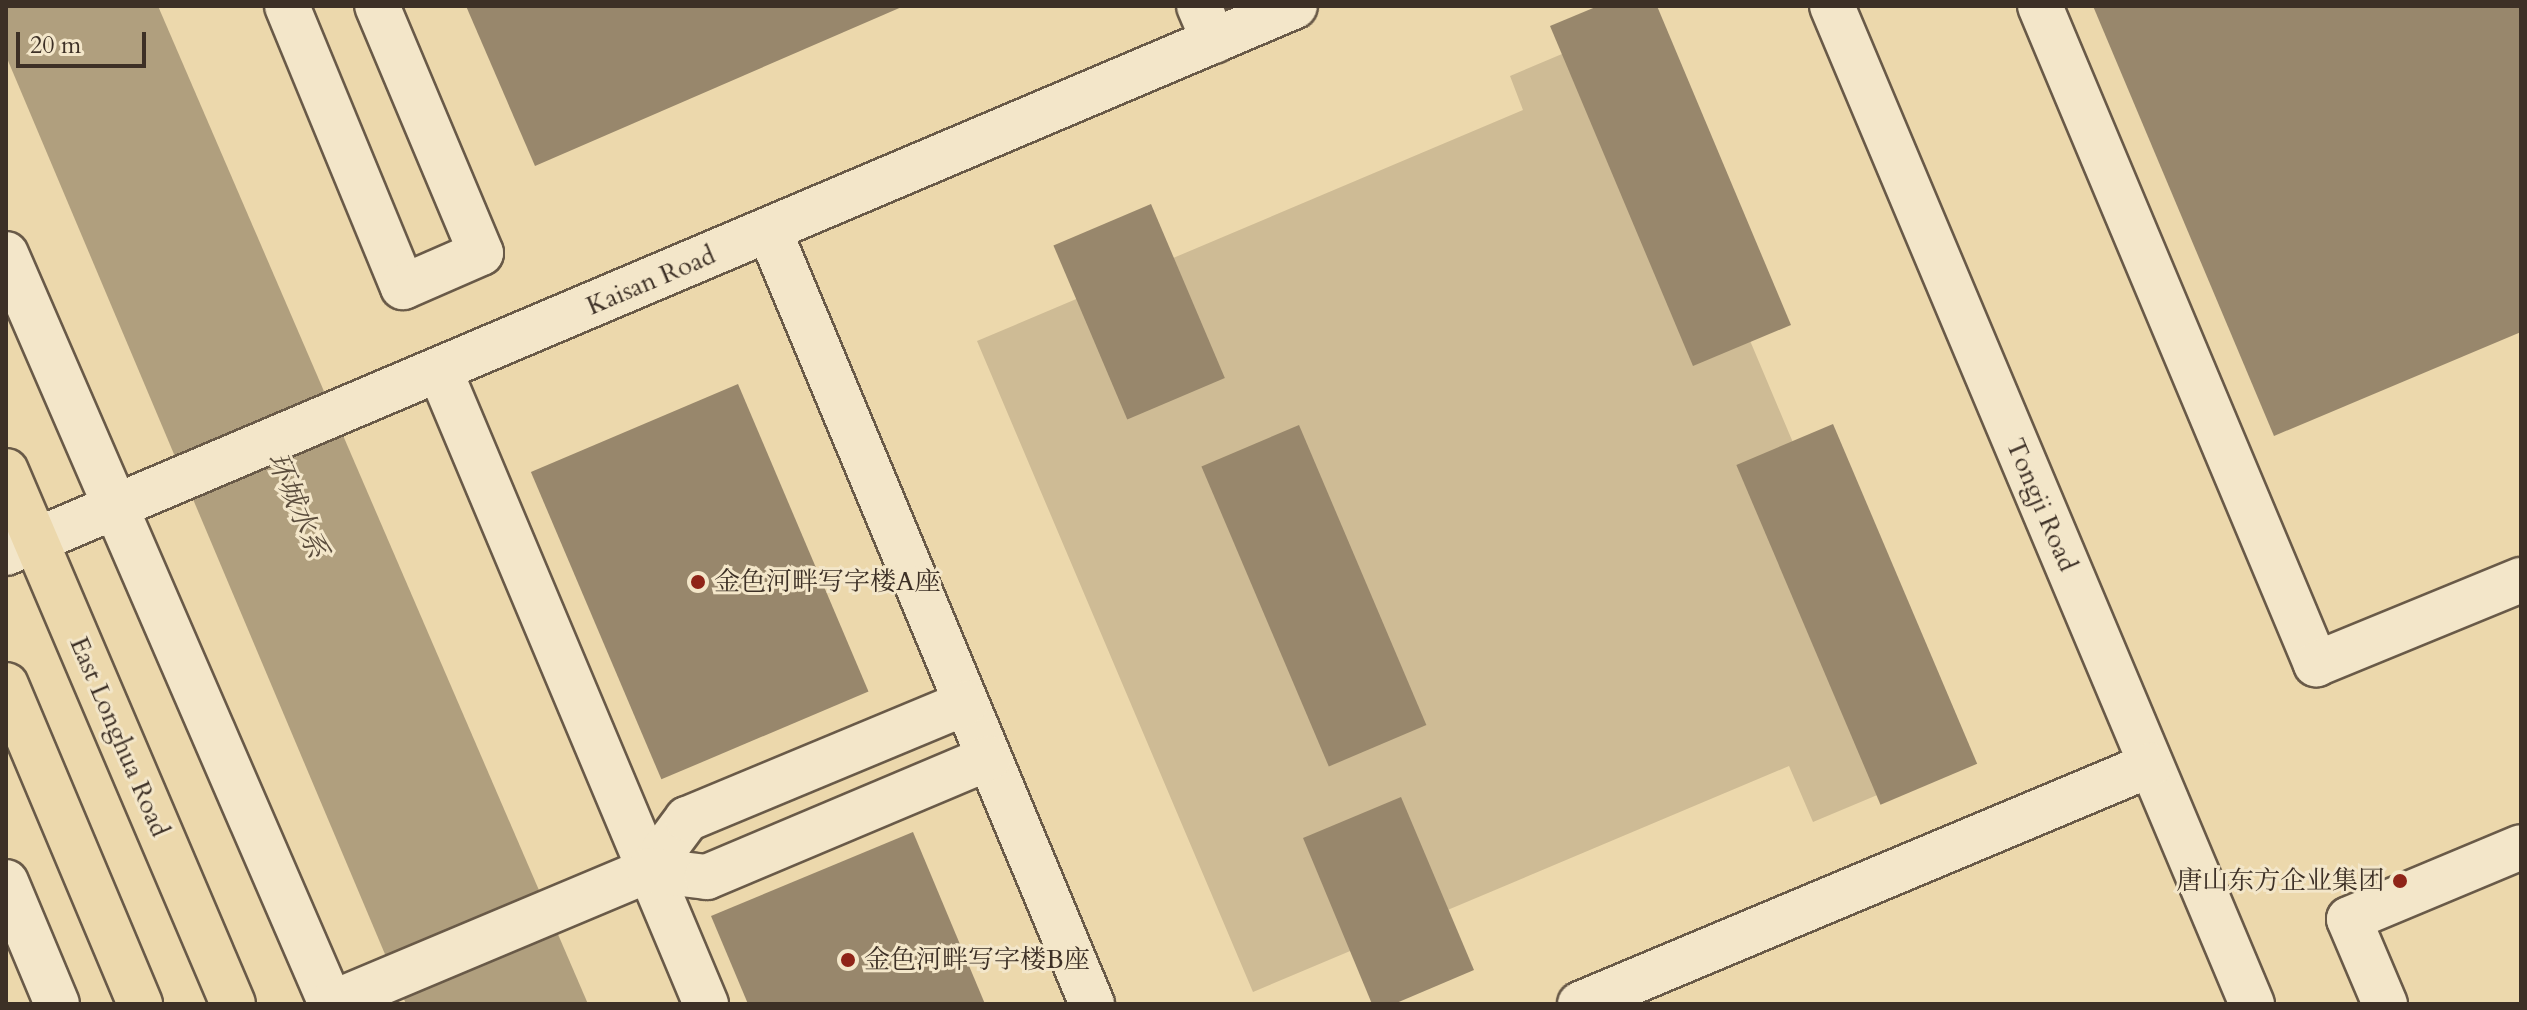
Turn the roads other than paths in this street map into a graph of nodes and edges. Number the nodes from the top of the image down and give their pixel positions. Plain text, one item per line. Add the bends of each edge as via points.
1 (287, 6) edge
2 (377, 6) edge
3 (1295, 6) edge
4 (1832, 6) edge
5 (2040, 6) edge
6 (1206, 23) edge
7 (769, 230) junction
8 (6, 254) edge
9 (440, 371) junction
10 (6, 471) edge
11 (119, 505) junction
12 (21, 547) edge
13 (2521, 580) edge
14 (6, 685) edge
15 (966, 703) junction
16 (989, 758) junction
17 (2150, 765) junction
18 (2521, 847) edge
19 (649, 870) junction
20 (6, 882) edge
21 (57, 1004) edge
22 (140, 1004) edge
23 (233, 1004) edge
24 (331, 1004) edge
25 (706, 1004) edge
26 (1092, 1004) edge
27 (1580, 1004) edge
28 (2252, 1004) edge
29 (2385, 1004) edge

1 - 2 street via 403,287 481,253
3 - 6 street, Kaisan Road
4 - 17 street, Tongji Road
5 - 13 street via 2316,664
6 - 7 street, Kaisan Road
7 - 9 street, Kaisan Road
7 - 15 street
8 - 11 street
9 - 11 street, Kaisan Road
9 - 19 street
10 - 12 main road, East Longhua Road
11 - 12 street, Kaisan Road
11 - 24 street
12 - 23 main road, East Longhua Road
14 - 22 main road
15 - 16 street
15 - 19 street via 687,819
16 - 19 street via 707,877
16 - 26 street
17 - 27 street
17 - 28 street, Tongji Road
18 - 29 street via 2349,919
19 - 24 street
19 - 25 street
20 - 21 street

